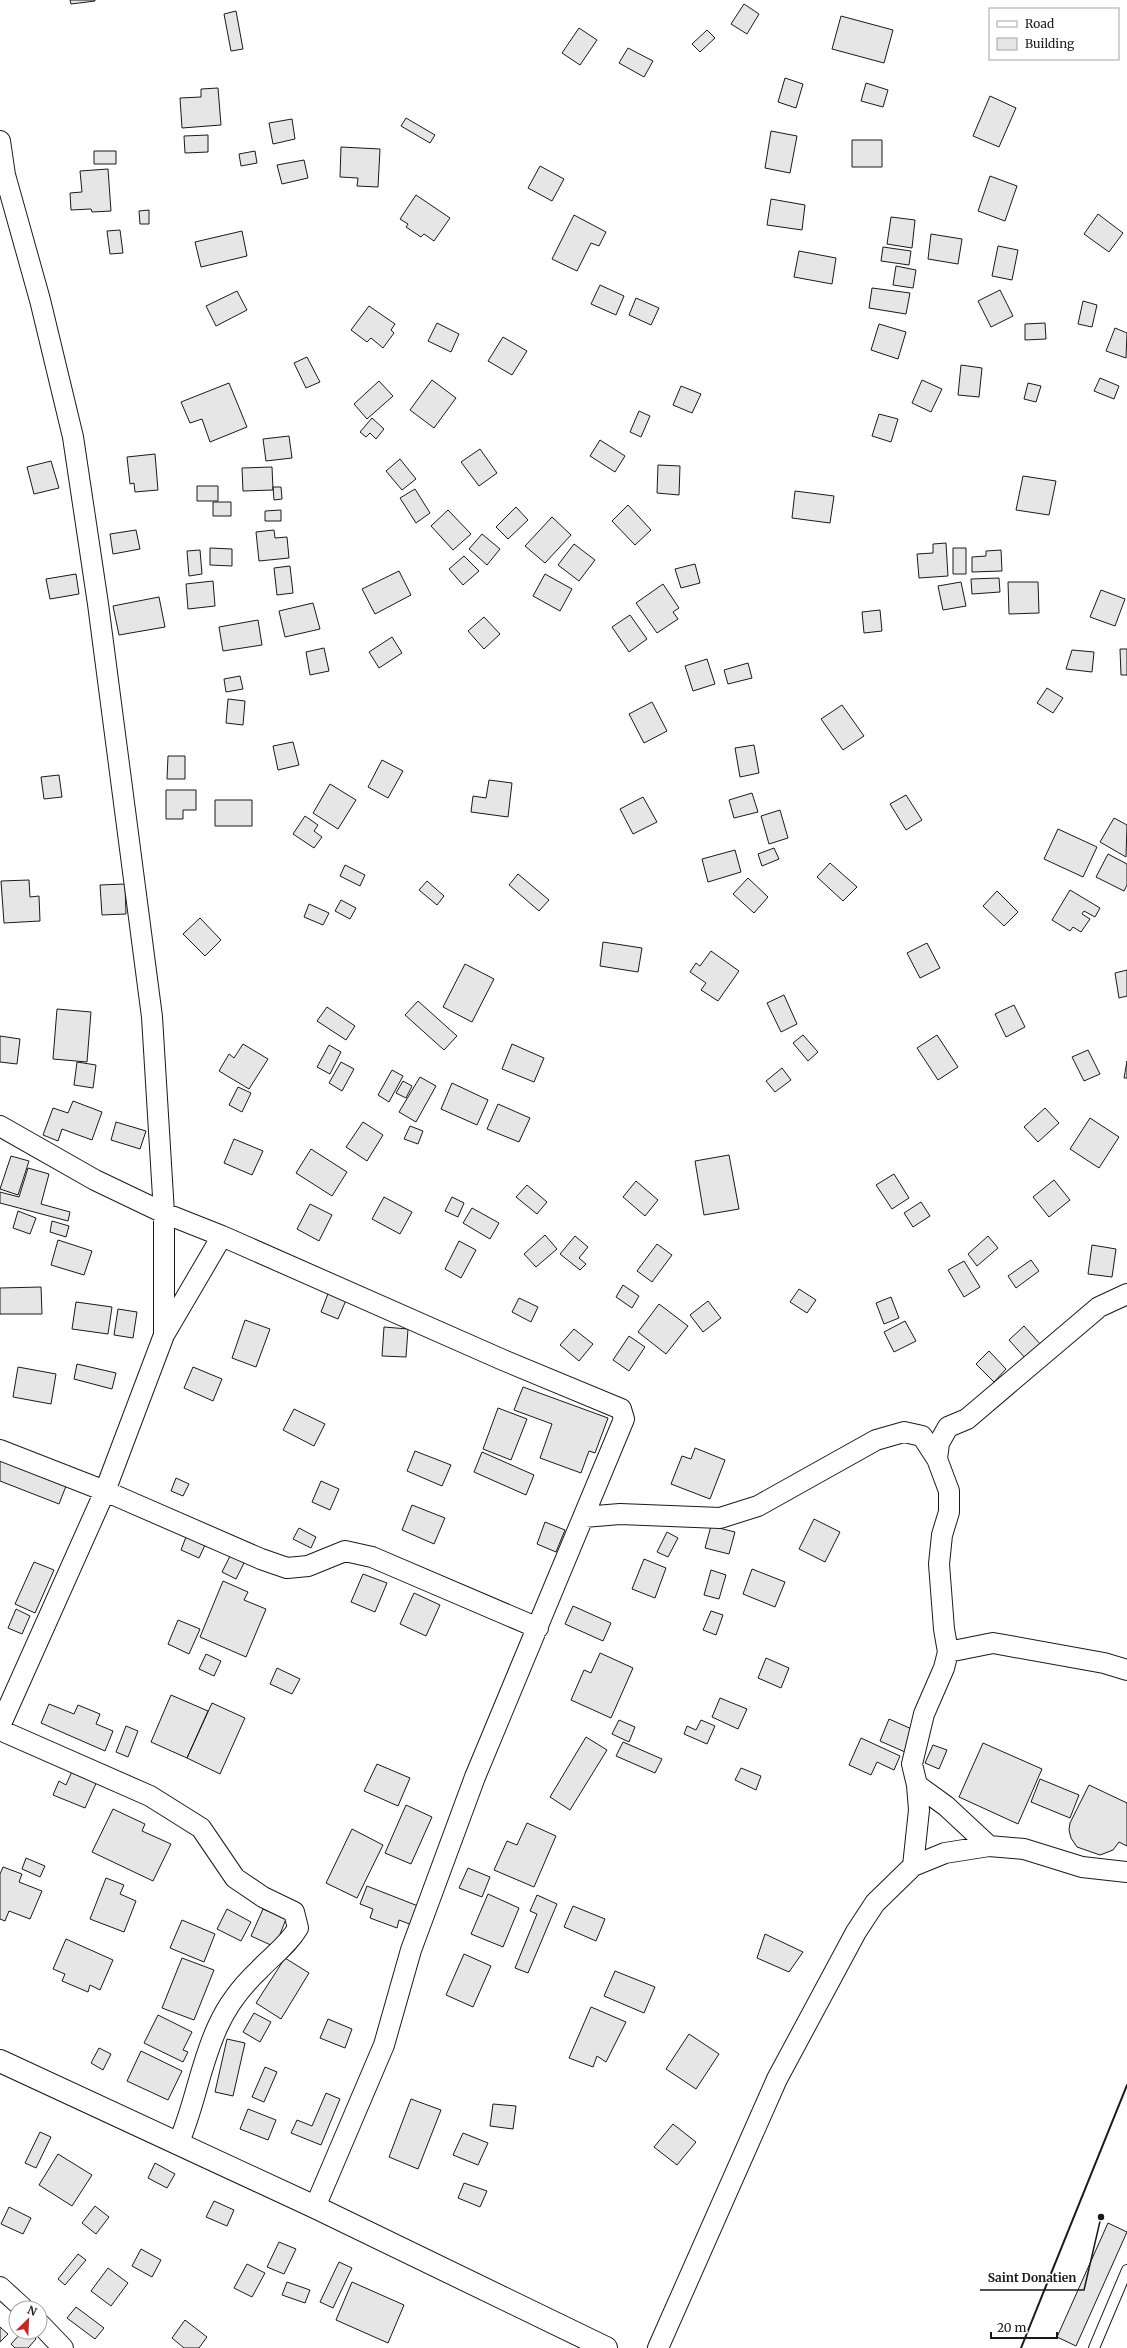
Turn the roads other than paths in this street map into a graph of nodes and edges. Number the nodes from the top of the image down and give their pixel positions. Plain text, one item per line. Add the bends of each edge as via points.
1 (0, 141) edge
2 (0, 1126) edge
3 (164, 1213) junction
4 (222, 1236) junction
5 (1127, 1294) edge
6 (164, 1335) junction
7 (0, 1450) edge
8 (936, 1459) junction
9 (105, 1491) junction
10 (584, 1517) junction
11 (538, 1628) junction
12 (948, 1652) junction
13 (1127, 1670) edge
14 (0, 1726) edge
15 (0, 1730) edge
16 (917, 1785) junction
17 (988, 1846) junction
18 (913, 1866) junction
19 (1127, 1872) edge
20 (0, 2061) edge
21 (178, 2144) junction
22 (315, 2207) junction
23 (1127, 2270) edge
24 (0, 2287) edge
25 (14, 2300) edge
26 (48, 2332) edge
27 (63, 2348) edge
28 (606, 2348) edge
29 (658, 2348) edge
30 (1094, 2348) edge

1 - 3 street via 5,175 40,300 72,437 98,604 152,1017
2 - 3 street via 95,1180
3 - 4 street
3 - 6 street
4 - 6 street
4 - 10 street via 621,1409 624,1419 622,1428
5 - 8 street via 1099,1307 967,1419 948,1427 939,1443
6 - 9 street
7 - 9 street
8 - 10 street via 922,1436 904,1432 876,1440 758,1506 720,1518 620,1514
8 - 12 street via 949,1491 949,1512 942,1535 939,1564
9 - 11 street via 287,1568 308,1566 346,1551 372,1557
9 - 14 street
10 - 11 street
11 - 22 street via 475,1777 413,1943 384,2045
12 - 13 street via 993,1643 1104,1663
12 - 16 street via 944,1668 924,1714 916,1746 912,1764
15 - 21 street via 150,1796 201,1828 235,1878 263,1897 294,1912 298,1928 291,1941 258,1970 240,1991 218,2026 197,2082 188,2122
16 - 17 street via 946,1806
16 - 18 street via 919,1810
17 - 18 street via 945,1853
17 - 19 street via 1024,1849 1082,1867
18 - 29 street via 875,1903 856,1932 777,2079
20 - 21 main road
21 - 22 main road
22 - 28 main road
23 - 30 lane
24 - 25 street
26 - 27 street

